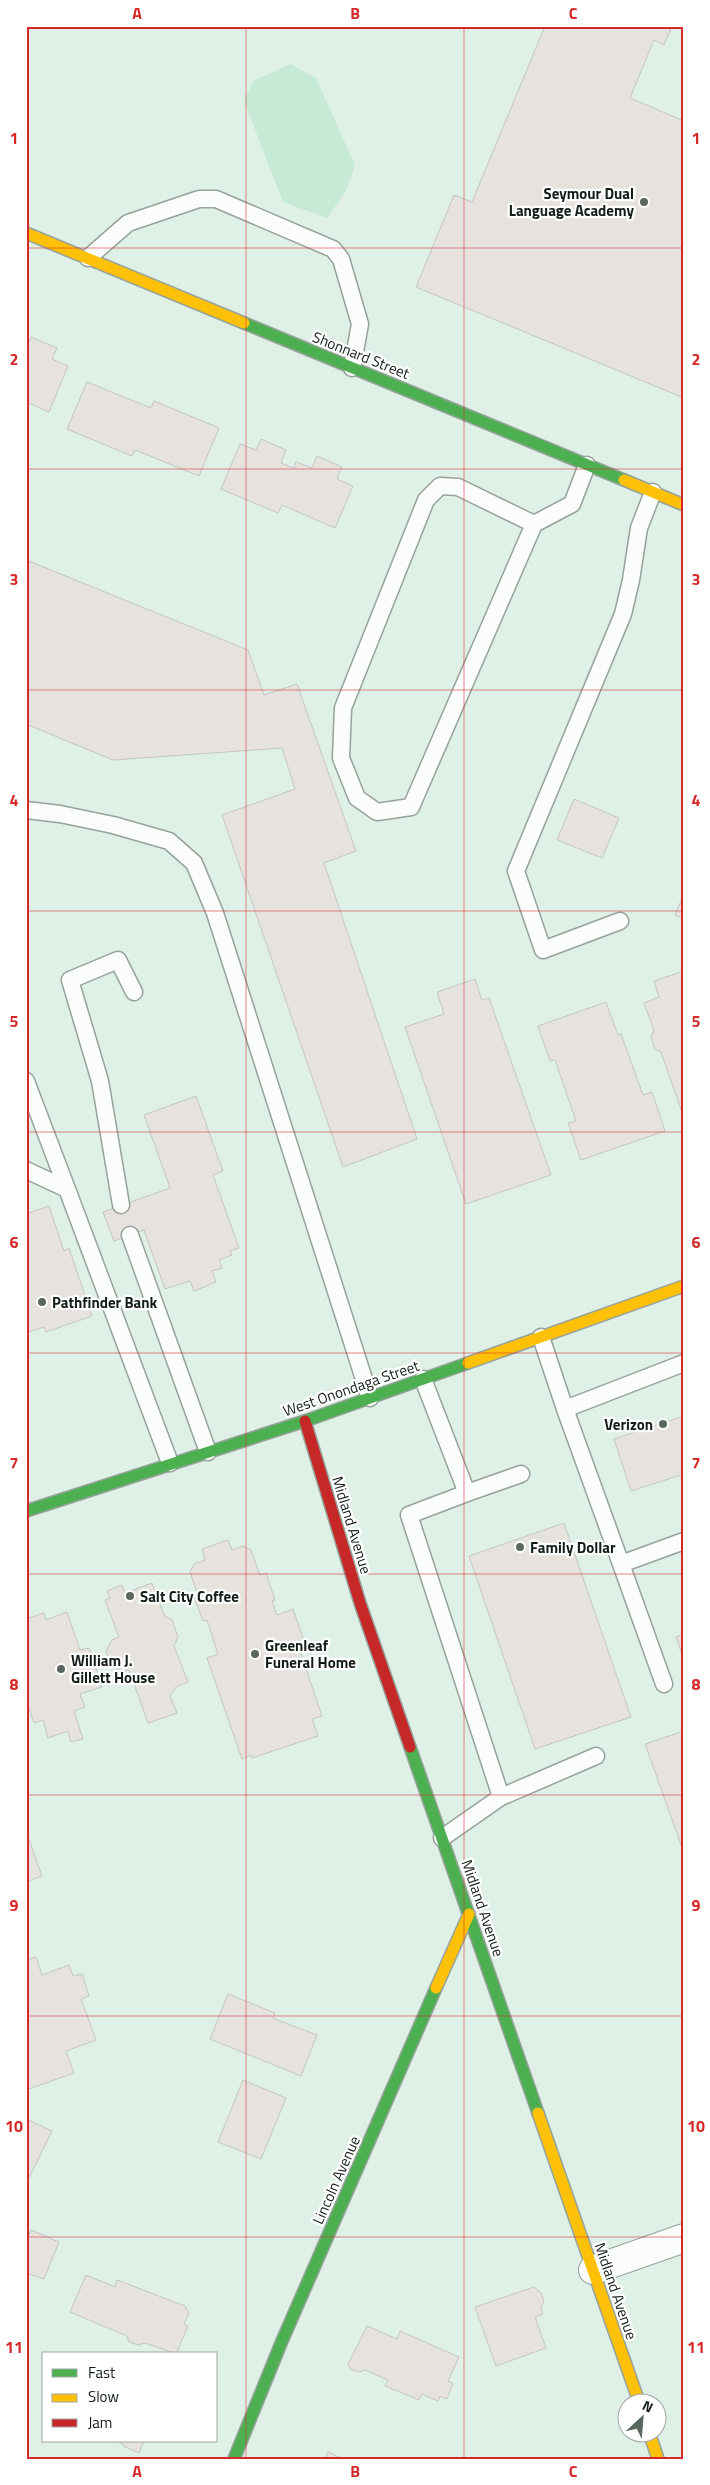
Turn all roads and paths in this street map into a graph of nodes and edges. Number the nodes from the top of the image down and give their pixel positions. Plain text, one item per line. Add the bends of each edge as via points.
1 (26, 233) edge
2 (88, 258) junction
3 (352, 368) junction
4 (587, 465) junction
5 (653, 492) junction
6 (684, 505) edge
7 (534, 524) junction
8 (26, 810) edge
9 (620, 921) dead end
10 (134, 992) dead end
11 (26, 1081) edge
12 (26, 1170) edge
13 (67, 1189) junction
14 (121, 1205) dead end
15 (130, 1235) dead end
16 (684, 1286) edge
17 (541, 1337) junction
18 (684, 1363) edge
19 (423, 1379) junction
20 (370, 1398) junction
21 (565, 1409) junction
22 (305, 1421) junction
23 (208, 1452) junction
24 (170, 1463) junction
25 (521, 1474) dead end
26 (467, 1493) junction
27 (27, 1506) edge
28 (684, 1542) edge
29 (621, 1564) junction
30 (664, 1684) dead end
31 (596, 1756) dead end
32 (501, 1797) junction
33 (442, 1838) junction
34 (469, 1914) junction
35 (684, 2238) edge
36 (593, 2270) junction
37 (636, 2392) edge
38 (652, 2442) edge
39 (234, 2459) edge
40 (658, 2459) edge

1 - 2 street, Shonnard Street
2 - 3 street, Shonnard Street
2 - 3 lane via 128,223 199,200 216,199 333,249 341,259 360,324
3 - 4 street, Shonnard Street
4 - 5 street, Shonnard Street
4 - 7 lane via 572,504
5 - 6 street, Shonnard Street
5 - 9 lane via 639,528 623,614 516,871 543,950
7 - 7 lane via 458,487 440,486 426,500 343,708 341,758 357,798 377,812 411,807
8 - 20 lane via 113,825 169,841 194,863 215,913
10 - 14 lane via 118,960 70,980 100,1081
11 - 13 lane
12 - 13 lane
13 - 24 lane
15 - 23 lane
16 - 17 street, West Onondaga Street
17 - 19 street, West Onondaga Street
17 - 21 lane
18 - 21 lane
19 - 20 street, West Onondaga Street
19 - 26 lane
20 - 22 street, West Onondaga Street
21 - 29 lane
22 - 23 street, West Onondaga Street
22 - 33 street, Midland Avenue via 360,1603
23 - 24 street, West Onondaga Street
24 - 27 street, West Onondaga Street
25 - 26 lane
26 - 32 lane via 409,1515
28 - 29 lane
29 - 30 lane
31 - 32 lane
32 - 33 lane
33 - 34 street, Midland Avenue
34 - 36 street, Midland Avenue
34 - 39 street, Lincoln Avenue via 282,2341
35 - 36 street
36 - 37 street, Midland Avenue
38 - 40 street

